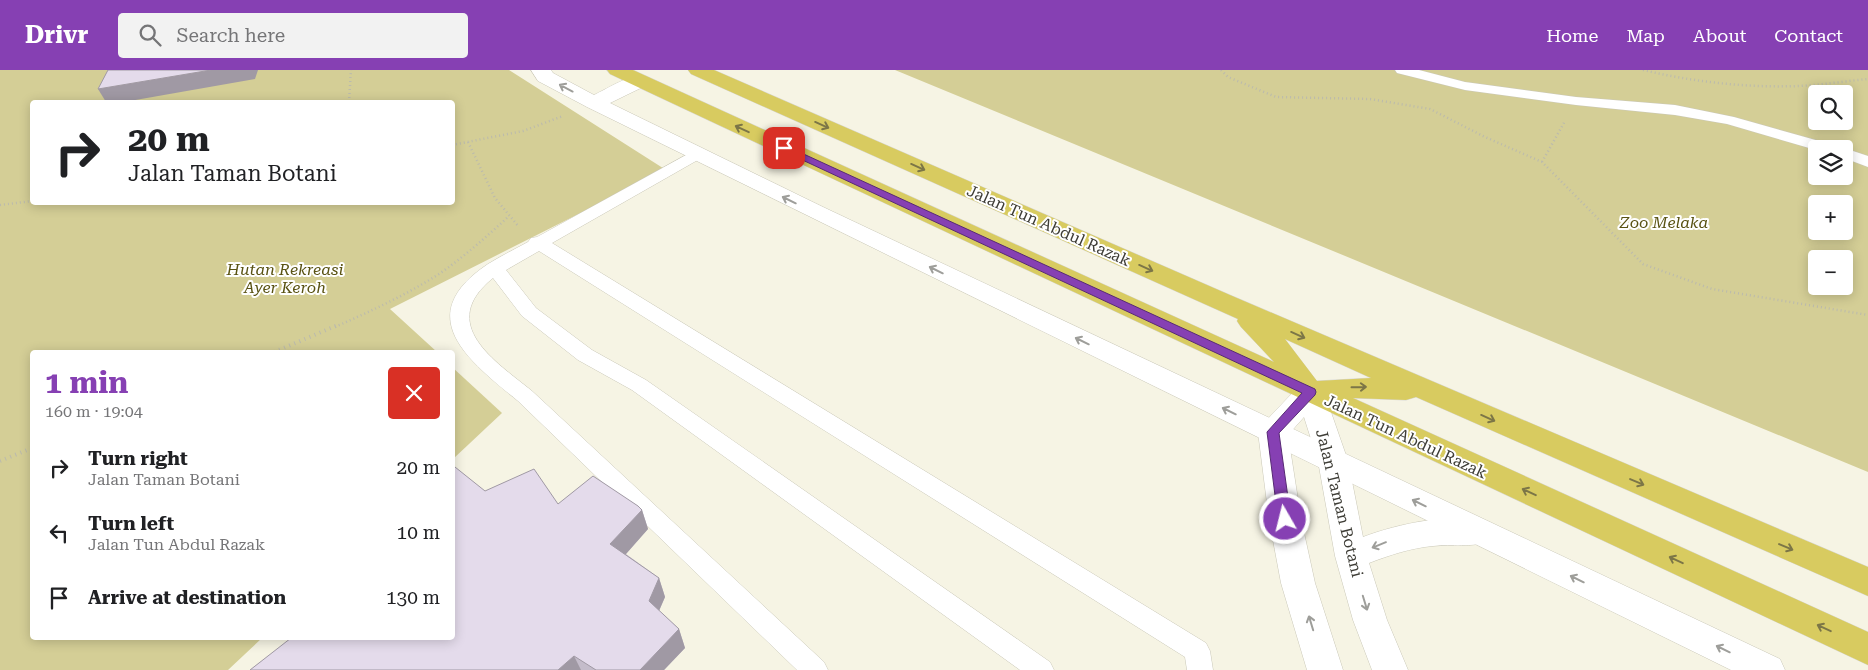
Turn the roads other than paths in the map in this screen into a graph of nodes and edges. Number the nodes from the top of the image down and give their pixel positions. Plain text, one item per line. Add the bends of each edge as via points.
1 (541, 70) edge
2 (617, 70) edge
3 (698, 70) edge
4 (1402, 70) edge
5 (640, 81) junction
6 (594, 103) junction
7 (1808, 142) edge
8 (697, 154) junction
9 (1853, 156) edge
10 (1868, 162) edge
11 (537, 242) junction
12 (495, 268) junction
13 (1221, 301) junction
14 (1310, 392) junction
15 (1443, 398) junction
16 (1273, 432) junction
17 (1332, 462) junction
18 (1479, 532) junction
19 (1351, 556) junction
20 (1868, 582) edge
21 (1868, 649) edge
22 (815, 670) edge
23 (1041, 670) edge
24 (1200, 670) edge
25 (1325, 670) edge
26 (1390, 670) edge
27 (1767, 670) edge

6 -> 1 street via 545,77
2 - 5 highway, Jalan Tun Abdul Razak
3 -> 13 highway, Jalan Tun Abdul Razak
4 - 7 lane via 1465,86 1675,110 1729,120
5 - 6 street
14 -> 5 highway, Jalan Tun Abdul Razak
6 - 8 street
8 - 11 lane
16 -> 8 street
9 - 10 lane
11 - 12 lane
11 - 24 lane via 1197,651
12 - 22 lane via 470,290 462,302 460,329 467,343
12 - 23 lane via 530,312 585,355 639,385
13 - 14 highway via 1274,342
13 -> 15 highway, Jalan Tun Abdul Razak
14 -> 15 highway via 1374,387
14 - 16 street
14 - 17 street, Jalan Taman Botani
21 -> 14 highway, Jalan Tun Abdul Razak
15 -> 20 highway, Jalan Tun Abdul Razak
16 - 17 street
25 -> 16 street via 1298,583
18 -> 17 street
17 - 19 street, Jalan Taman Botani
18 -> 19 street via 1432,533 1389,541
27 -> 18 street
19 -> 26 street, Jalan Taman Botani via 1370,620

